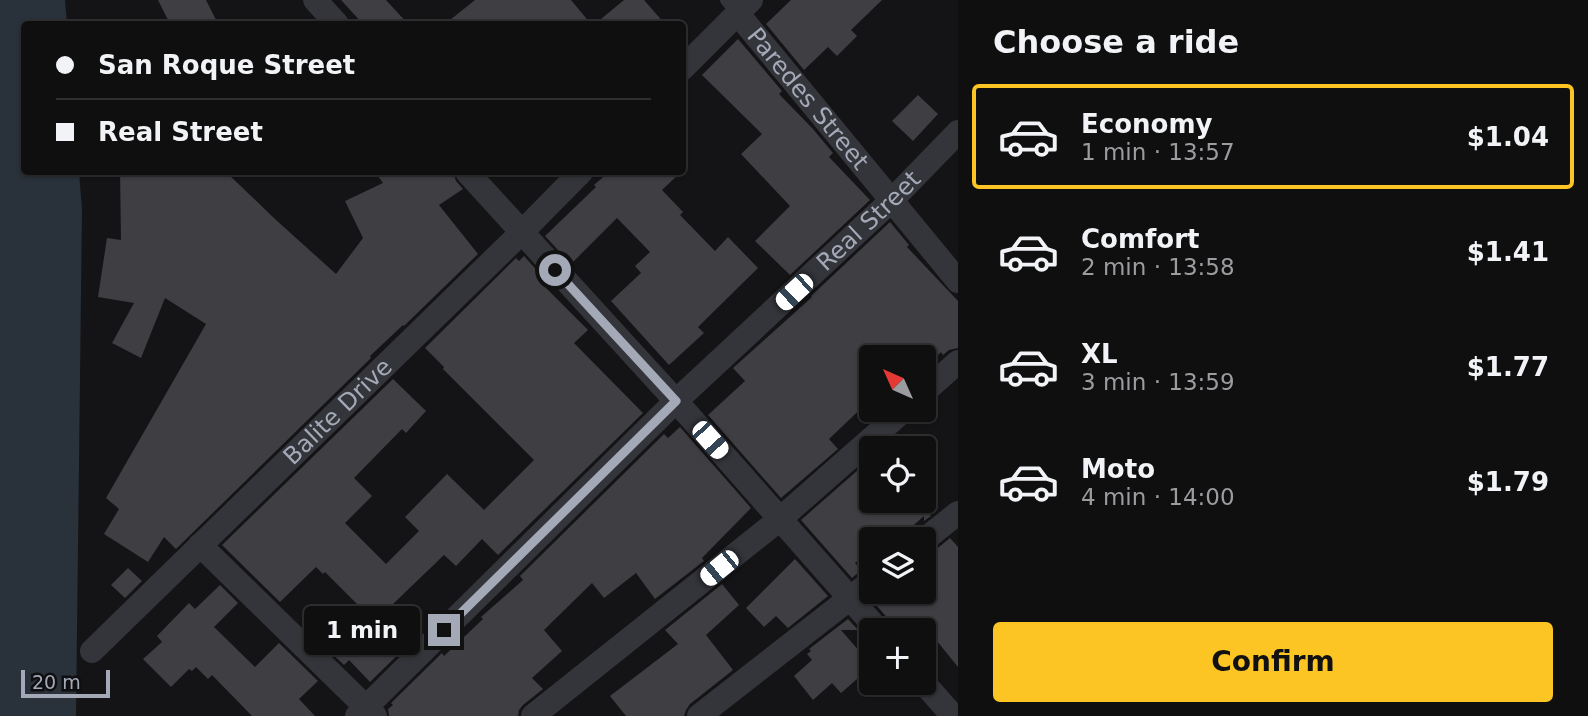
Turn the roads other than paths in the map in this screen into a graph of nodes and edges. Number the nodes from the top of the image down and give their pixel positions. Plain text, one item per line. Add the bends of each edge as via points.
1 (315, 0) edge
2 (738, 5) edge
3 (334, 21) edge
4 (686, 64) edge
5 (958, 132) edge
6 (470, 175) edge
7 (578, 175) edge
8 (892, 200) junction
9 (521, 233) junction
10 (958, 281) edge
11 (958, 362) edge
12 (936, 381) edge
13 (676, 401) junction
14 (890, 422) edge
15 (958, 513) edge
16 (780, 519) junction
17 (936, 530) edge
18 (200, 545) junction
19 (859, 591) edge
20 (850, 598) junction
21 (868, 618) edge
22 (92, 651) dead end
23 (934, 695) edge
24 (366, 713) edge
25 (533, 716) edge
26 (699, 716) edge
27 (953, 716) edge

1 - 3 street
2 - 4 street
2 - 8 street, Paredes Street
5 - 8 street, Real Street
6 - 9 street
7 - 9 street, Balite Drive
8 - 10 street, Paredes Street
8 - 13 street, Real Street
9 - 13 street
9 - 18 street, Balite Drive
11 - 12 street
13 - 16 street
13 - 24 street, Real Street
14 - 16 street
15 - 17 street
16 - 20 street
16 - 25 street
18 - 22 street, Balite Drive
18 - 24 street
19 - 20 street
20 - 21 street
20 - 26 street
23 - 27 street

